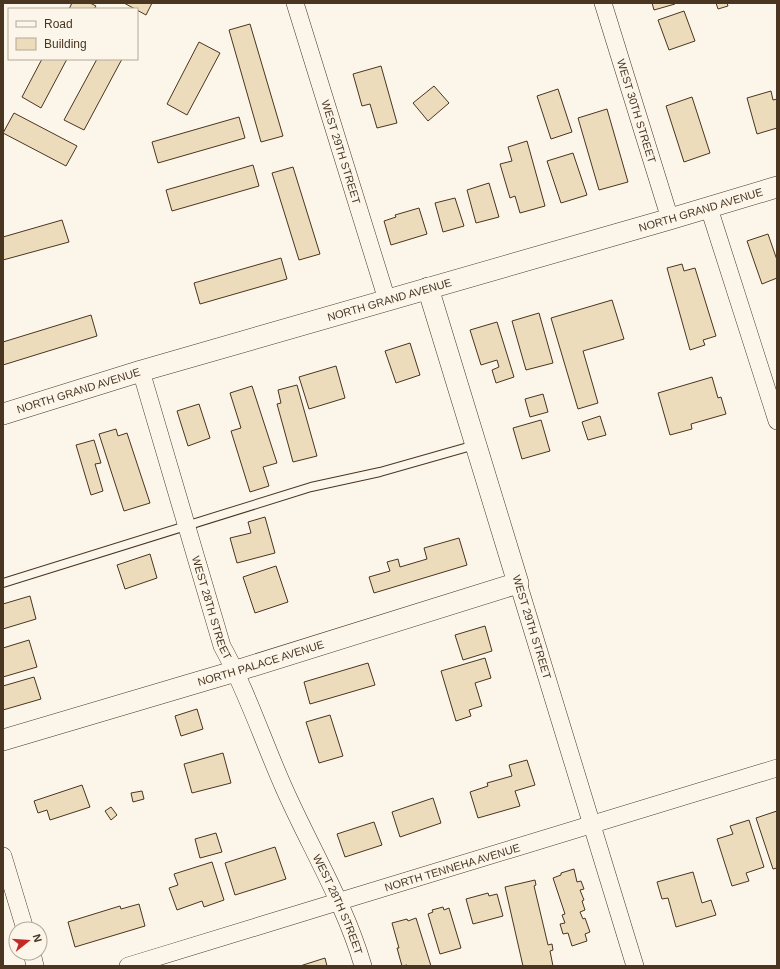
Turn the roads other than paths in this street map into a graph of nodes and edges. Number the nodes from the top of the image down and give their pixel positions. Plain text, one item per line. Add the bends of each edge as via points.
1 (295, 3) edge
2 (602, 3) edge
3 (777, 187) edge
4 (709, 208) junction
5 (670, 219) junction
6 (428, 288) junction
7 (387, 300) junction
8 (141, 371) junction
9 (3, 414) edge
10 (777, 421) edge
11 (475, 444) junction
12 (186, 525) junction
13 (3, 583) edge
14 (518, 583) junction
15 (236, 671) junction
16 (3, 740) edge
17 (777, 768) edge
18 (592, 826) junction
19 (3, 856) edge
20 (338, 901) junction
21 (22, 921) edge
22 (128, 966) edge
23 (363, 966) edge
24 (635, 966) edge

1 - 7 street, WEST 29TH STREET
2 - 5 street, WEST 30TH STREET
3 - 4 street, NORTH GRAND AVENUE
4 - 5 street, NORTH GRAND AVENUE
4 - 10 street
5 - 6 street, NORTH GRAND AVENUE
6 - 7 street, NORTH GRAND AVENUE
6 - 11 street, WEST 29TH STREET
7 - 8 street, NORTH GRAND AVENUE
8 - 9 street, NORTH GRAND AVENUE
8 - 12 street, WEST 28TH STREET
11 - 12 lane via 380,472 310,487
11 - 14 street, WEST 29TH STREET
12 - 13 lane
12 - 15 street, WEST 28TH STREET via 222,646
14 - 15 street, NORTH PALACE AVENUE
14 - 18 street, WEST 29TH STREET
15 - 16 street, NORTH PALACE AVENUE
15 - 20 street, WEST 28TH STREET via 284,788
17 - 18 street, NORTH TENNEHA AVENUE
18 - 20 street, NORTH TENNEHA AVENUE
18 - 24 street, WEST 29TH STREET
19 - 21 street
20 - 22 street, NORTH TENNEHA AVENUE
20 - 23 street, WEST 28TH STREET

